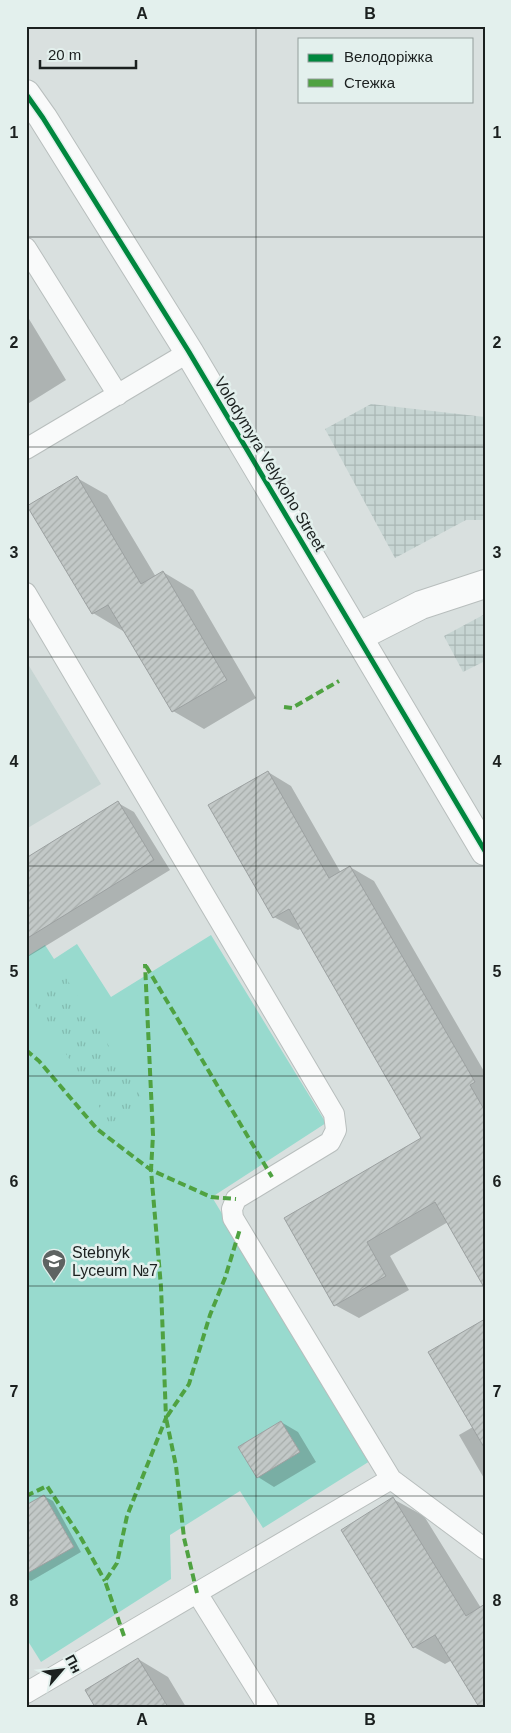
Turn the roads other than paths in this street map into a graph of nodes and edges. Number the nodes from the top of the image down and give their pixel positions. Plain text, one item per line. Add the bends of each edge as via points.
1 (26, 94) edge
2 (26, 248) edge
3 (190, 352) junction
4 (118, 394) junction
5 (26, 449) edge
6 (485, 584) edge
7 (26, 593) edge
8 (358, 637) junction
9 (485, 851) edge
10 (391, 1479) junction
11 (485, 1549) edge
12 (198, 1593) junction
13 (26, 1693) edge
14 (268, 1707) edge

1 - 3 street, Volodymyra Velykoho Street
2 - 4 lane
3 - 4 lane
3 - 8 street, Volodymyra Velykoho Street
4 - 5 lane
6 - 8 street via 421,605
7 - 10 lane via 334,1114 336,1130 330,1142 236,1199 233,1218
8 - 9 street, Volodymyra Velykoho Street
10 - 11 lane
10 - 12 lane
12 - 13 lane
12 - 14 lane

